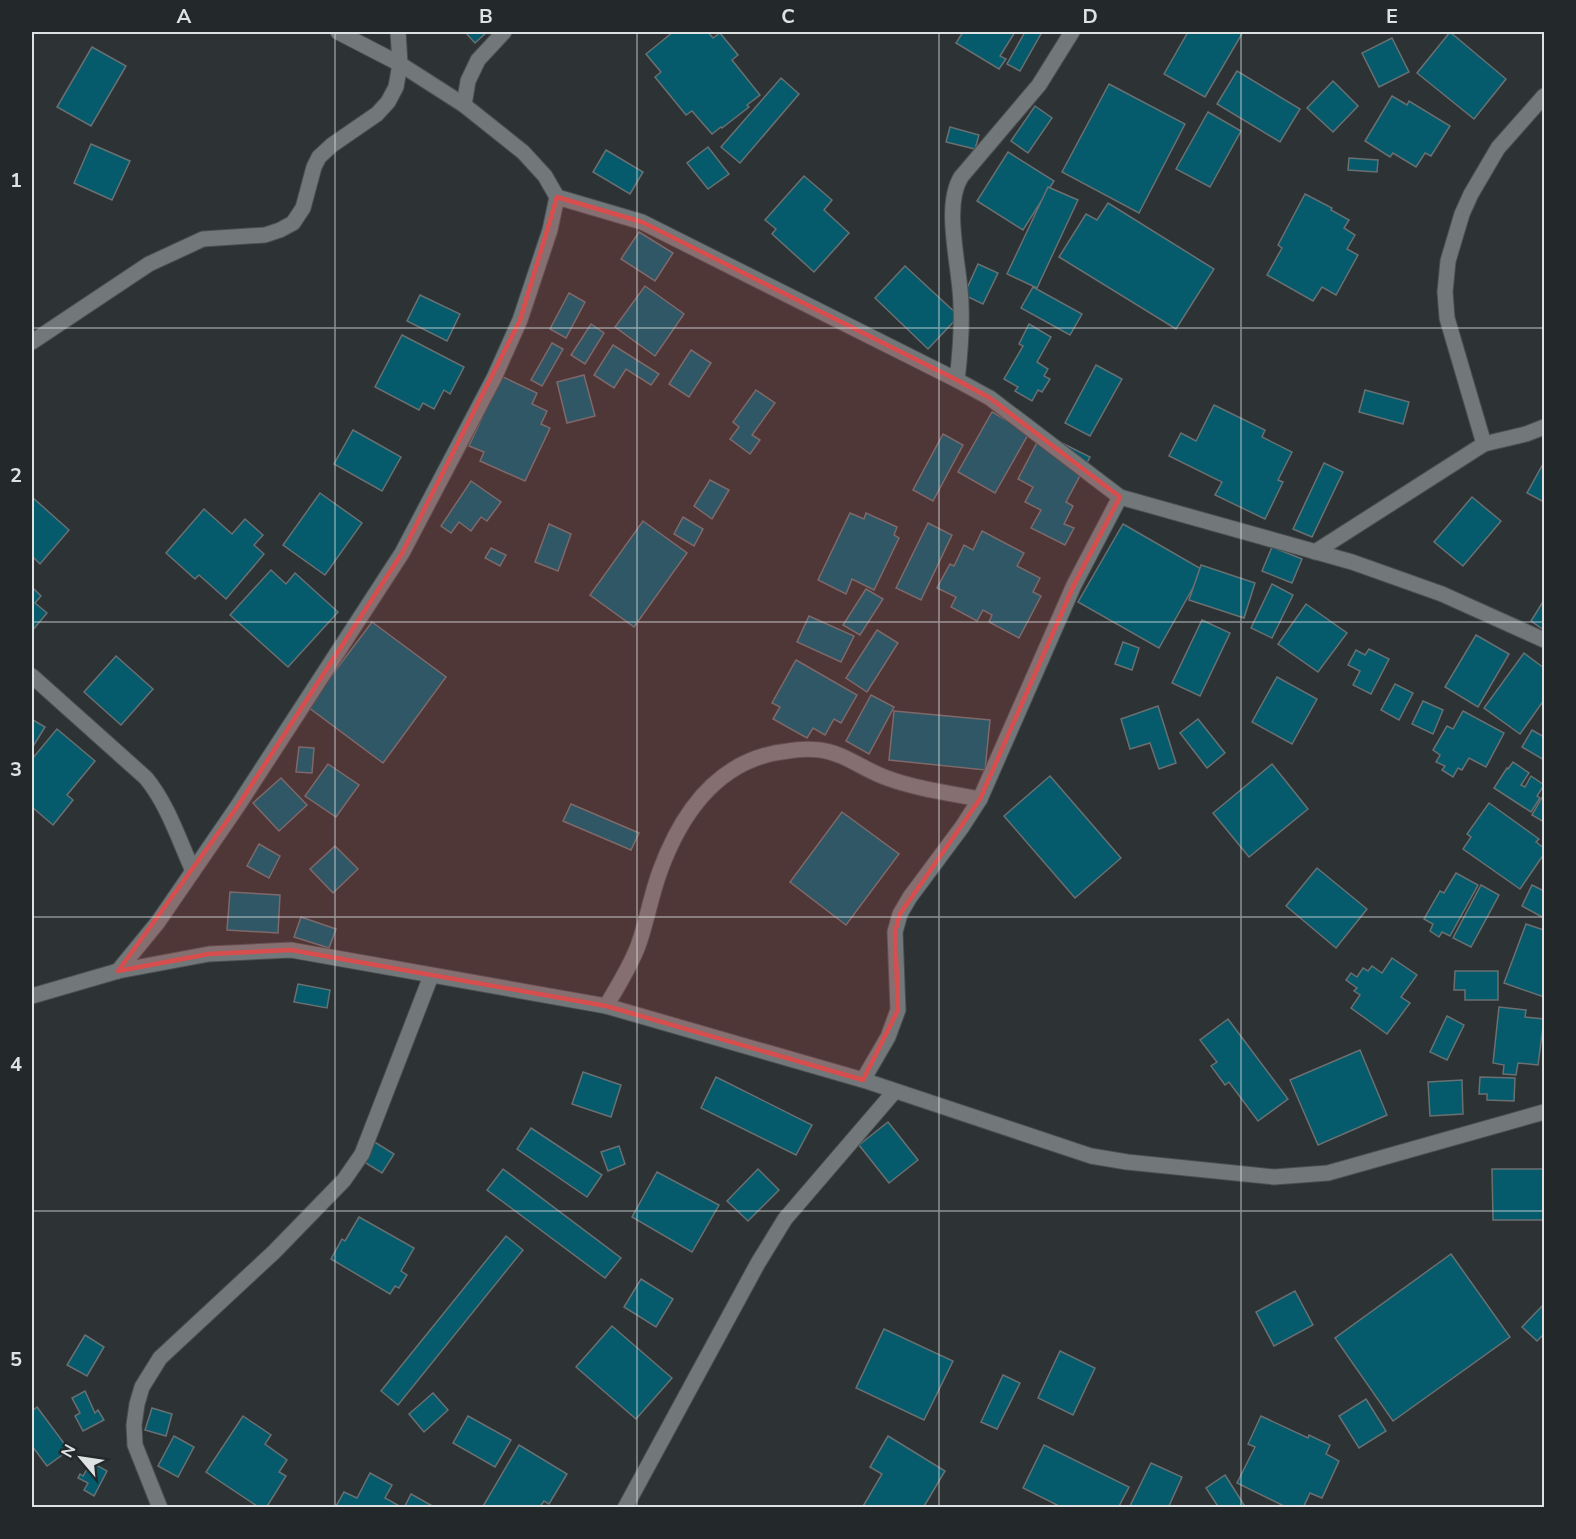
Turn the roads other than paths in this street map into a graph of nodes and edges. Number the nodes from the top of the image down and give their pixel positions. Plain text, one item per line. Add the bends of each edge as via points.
1 (338, 32) edge
2 (398, 32) edge
3 (504, 32) edge
4 (1072, 32) edge
5 (400, 64) junction
6 (1545, 96) edge
7 (464, 105) junction
8 (557, 197) junction
9 (32, 342) edge
10 (957, 380) junction
11 (1545, 428) edge
12 (1484, 444) junction
13 (1120, 497) junction
14 (1315, 552) junction
15 (1545, 640) edge
16 (32, 676) edge
17 (980, 799) junction
18 (193, 871) junction
19 (118, 971) junction
20 (431, 976) junction
21 (32, 996) edge
22 (606, 1006) junction
23 (863, 1080) junction
24 (894, 1092) junction
25 (1545, 1112) edge
26 (160, 1508) edge
27 (625, 1508) edge

1 - 5 street
2 - 5 street
3 - 7 street via 478,60 468,81
4 - 10 street via 1039,85 955,187 953,224 962,305
5 - 7 street
5 - 9 street via 396,87 388,102 319,157 303,208 293,223 265,235 203,239 168,254
6 - 12 street via 1498,148 1475,187 1448,261 1447,318
7 - 8 street via 523,152 545,176
8 - 10 street via 642,222
8 - 18 street via 520,320 494,378 402,553
10 - 13 street via 990,398
11 - 12 street
12 - 14 street
13 - 14 street
13 - 17 street via 1074,585
14 - 15 street via 1442,594
16 - 18 street via 146,778 163,803
17 - 22 street via 894,781 837,753 820,750 771,753 726,773 687,816 669,846 637,948
17 - 23 street via 900,914 895,932 898,1010 888,1037
18 - 19 street
19 - 20 street via 209,954 291,950
19 - 21 street
20 - 22 street
20 - 26 street via 362,1154 344,1180 274,1252 160,1358 142,1387 136,1404 135,1445
22 - 23 street
23 - 24 street
24 - 25 street via 1091,1156 1274,1177 1328,1173
24 - 27 street via 785,1219

